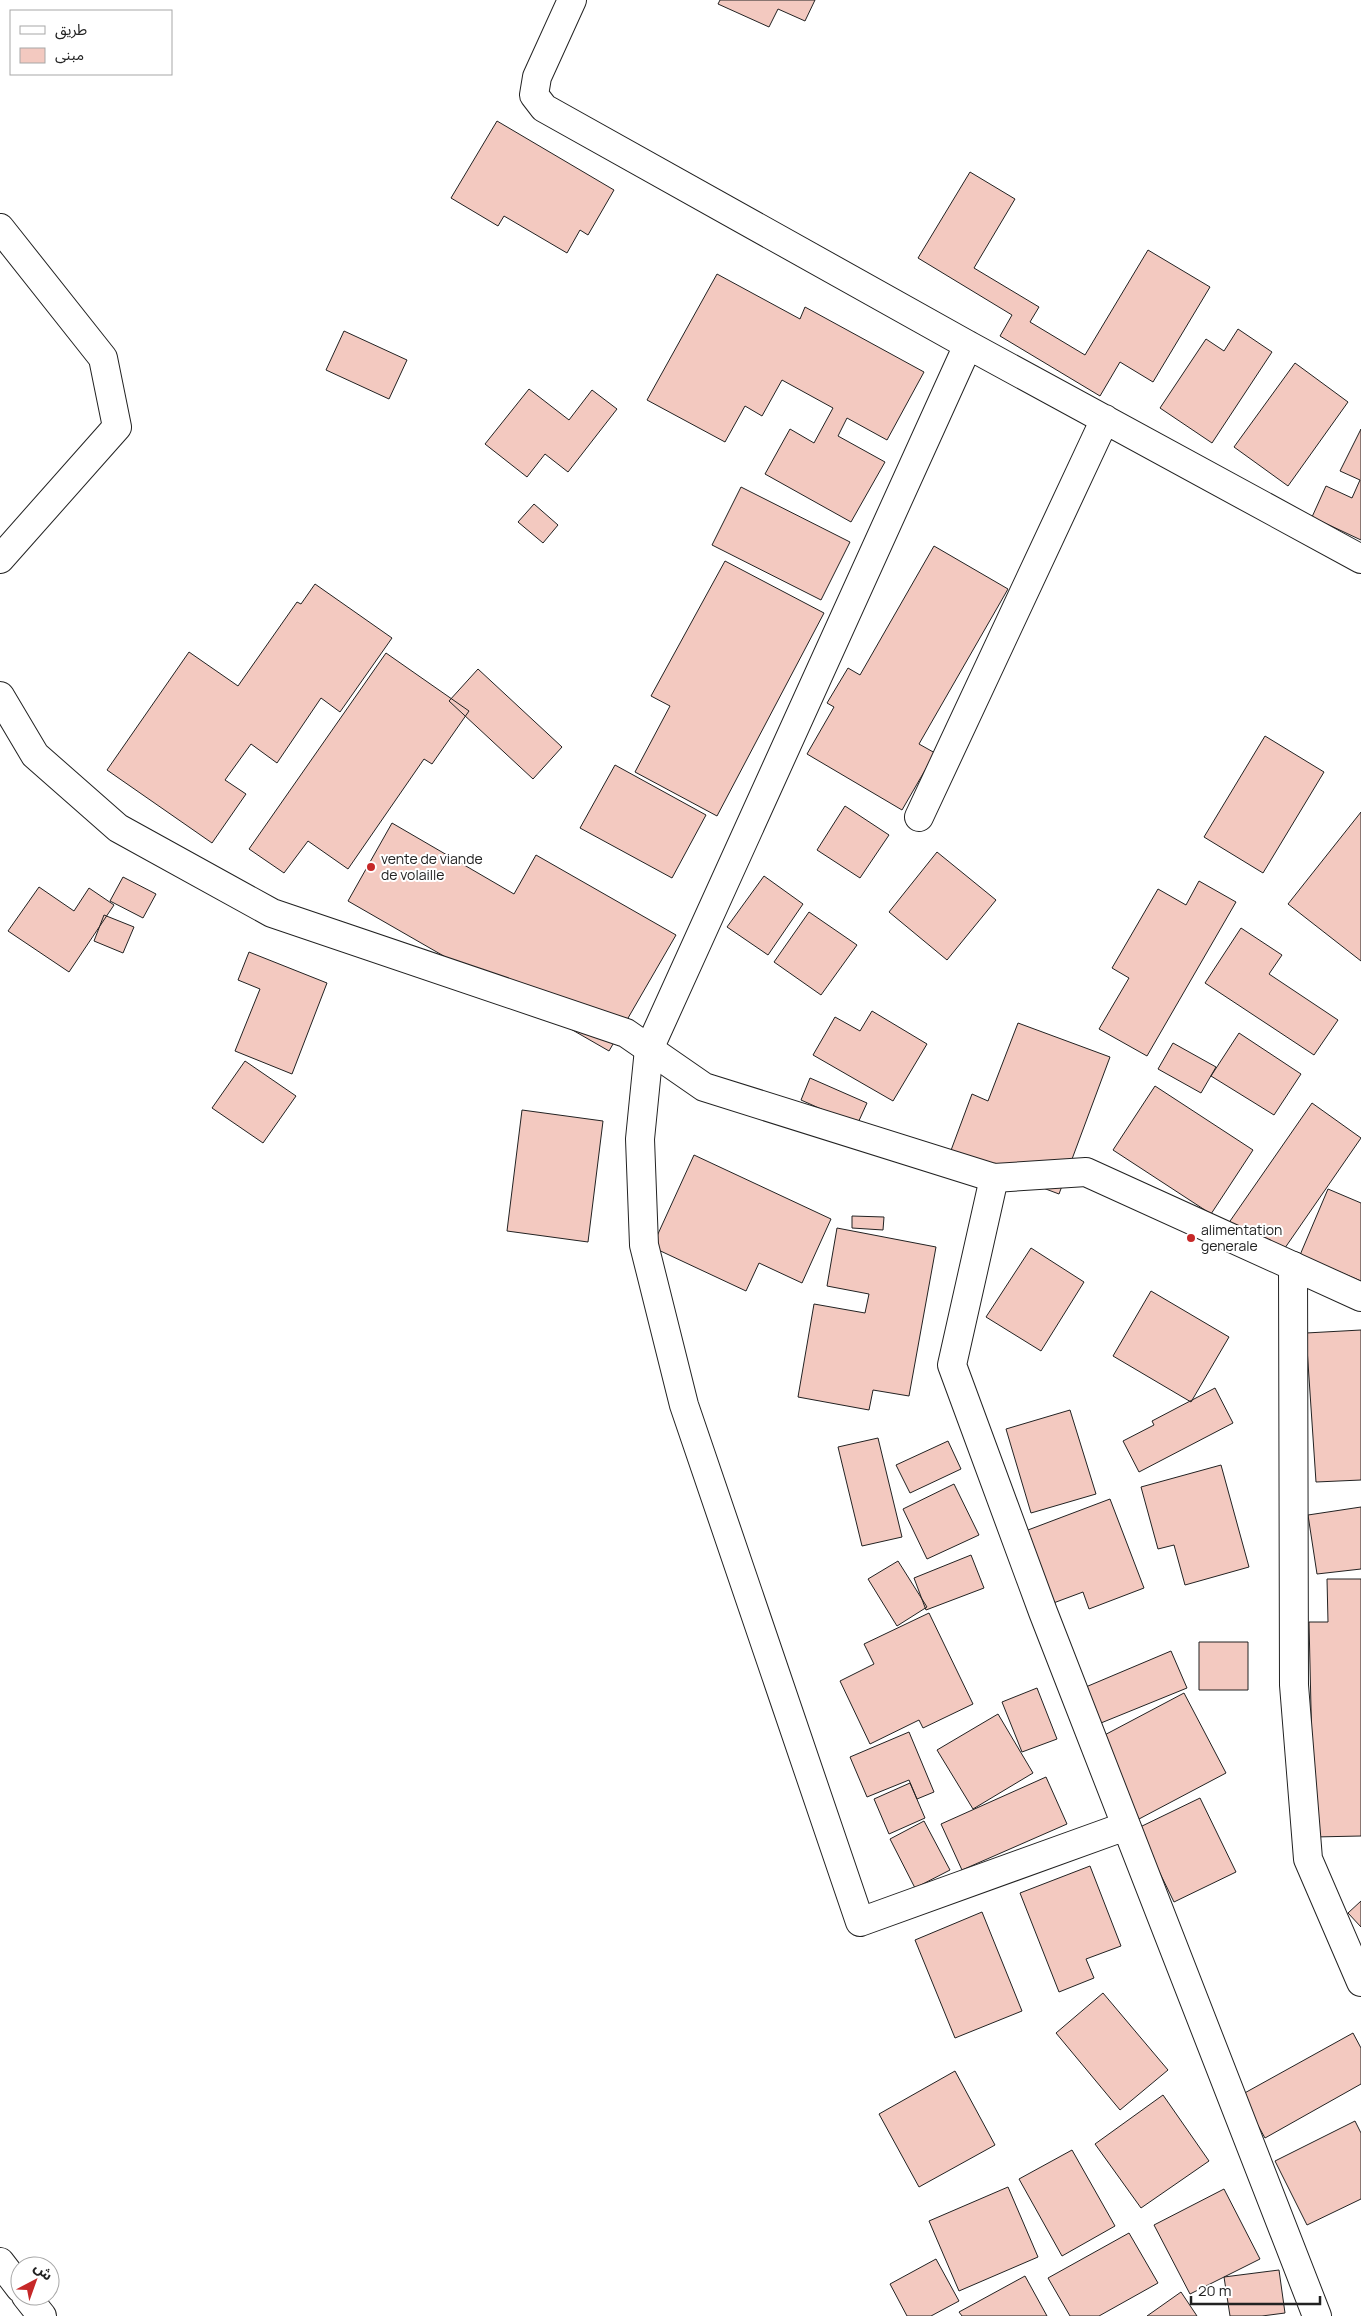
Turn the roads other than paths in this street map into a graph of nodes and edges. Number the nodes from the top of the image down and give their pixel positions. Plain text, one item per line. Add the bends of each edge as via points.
1 (572, 0) edge
2 (0, 228) edge
3 (968, 345) junction
4 (1105, 419) junction
5 (0, 559) edge
6 (1361, 559) edge
7 (0, 696) edge
8 (919, 817) dead end
9 (649, 1049) junction
10 (994, 1178) junction
11 (1293, 1266) junction
12 (1361, 1297) edge
13 (1126, 1826) junction
14 (1361, 1982) edge
15 (0, 2262) edge
16 (10, 2275) edge
17 (34, 2306) edge
18 (42, 2316) edge
19 (1317, 2316) edge

1 - 3 street via 537,77 534,95 544,108
2 - 5 street via 103,358 117,427
3 - 4 street
3 - 9 street
4 - 6 street
4 - 8 street
7 - 9 street via 35,755 118,828 272,913 626,1033
9 - 10 street via 704,1088
9 - 13 street via 640,1139 644,1245 684,1405 860,1922
10 - 11 street via 1086,1172
10 - 13 street via 952,1365
11 - 12 street
11 - 14 street via 1294,1686 1308,1859
13 - 19 street
15 - 16 street
17 - 18 street

